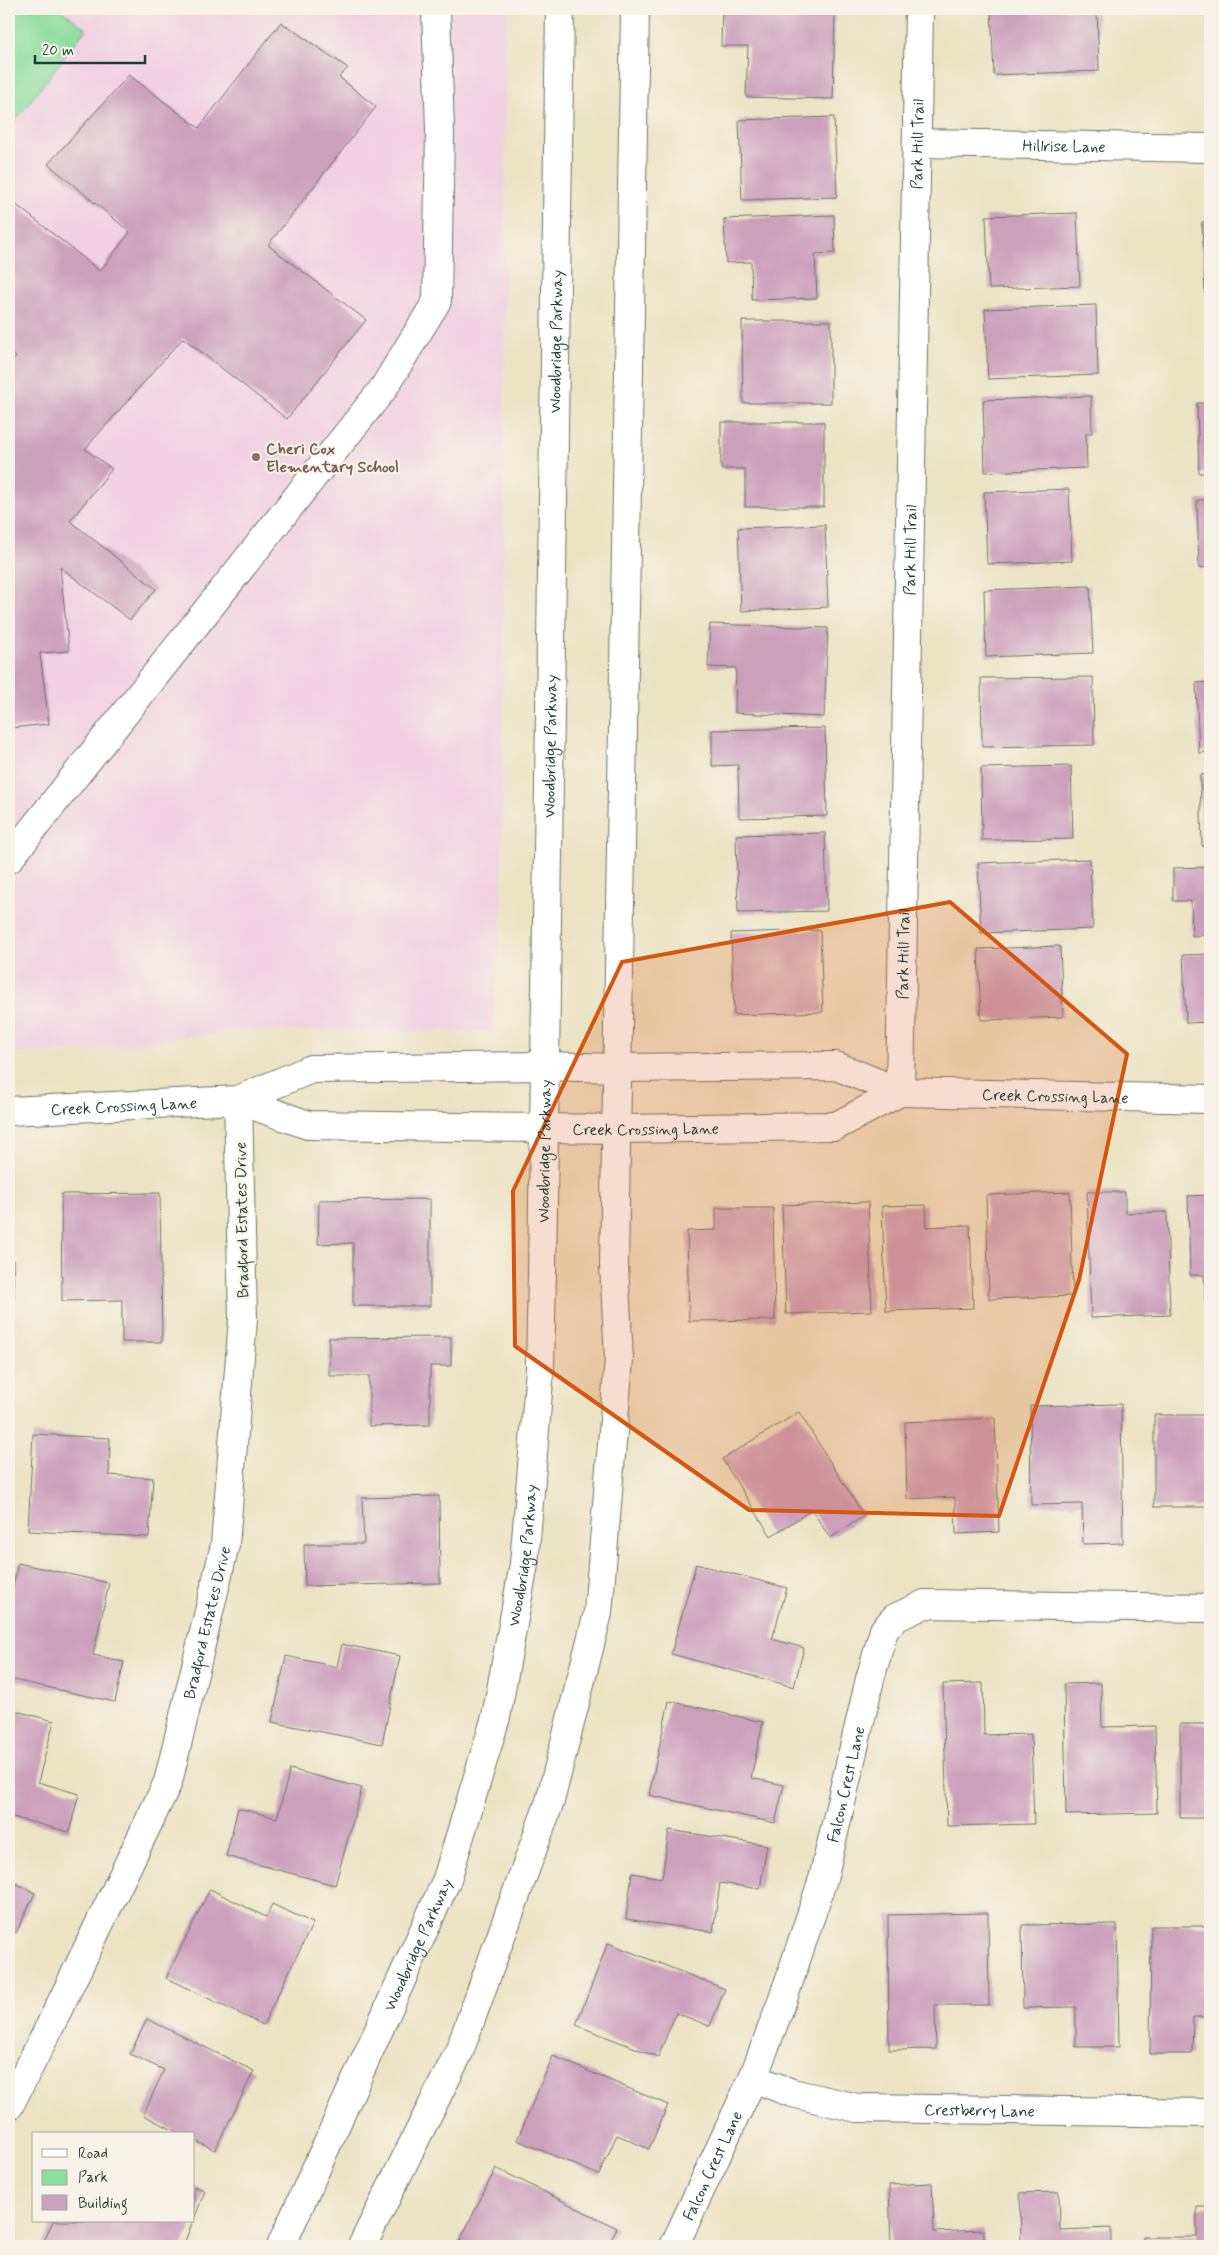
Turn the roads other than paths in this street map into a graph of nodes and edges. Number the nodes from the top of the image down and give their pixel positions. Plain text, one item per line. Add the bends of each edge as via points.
1 (436, 9) edge
2 (560, 9) edge
3 (635, 9) edge
4 (919, 9) edge
5 (918, 143) junction
6 (1210, 148) edge
7 (9, 859) edge
8 (545, 1066) junction
9 (618, 1068) junction
10 (900, 1092) junction
11 (1210, 1099) edge
12 (238, 1100) junction
13 (9, 1110) edge
14 (544, 1129) junction
15 (617, 1129) junction
16 (1210, 1608) edge
17 (753, 2078) junction
18 (9, 2106) edge
19 (1210, 2113) edge
20 (281, 2246) edge
21 (362, 2246) edge
22 (674, 2246) edge

1 - 7 street via 440,131 437,301 383,390
2 - 8 street, Woodbridge Parkway
3 - 9 street
4 - 5 street, Park Hill Trail
5 - 6 street, Hillrise Lane
5 - 10 street, Park Hill Trail
8 - 9 street, Creek Crossing Lane
8 - 12 street, Creek Crossing Lane via 311,1069
8 - 14 street, Woodbridge Parkway
9 - 10 street, Creek Crossing Lane via 836,1066
9 - 15 street
10 - 11 street, Creek Crossing Lane
10 - 15 street, Creek Crossing Lane via 836,1126
12 - 13 street, Creek Crossing Lane
12 - 14 street, Creek Crossing Lane via 308,1125
12 - 18 street, Bradford Estates Drive via 243,1319 225,1545 168,1782
14 - 15 street, Creek Crossing Lane
14 - 20 street, Woodbridge Parkway via 540,1368 526,1545 496,1717 446,1879
15 - 21 street via 614,1265 619,1359 598,1613 550,1801 459,2052
16 - 17 street, Falcon Crest Lane via 925,1604 895,1618 884,1630 878,1644 823,1879
17 - 19 street, Crestberry Lane via 792,2093 857,2108
17 - 22 street, Falcon Crest Lane

